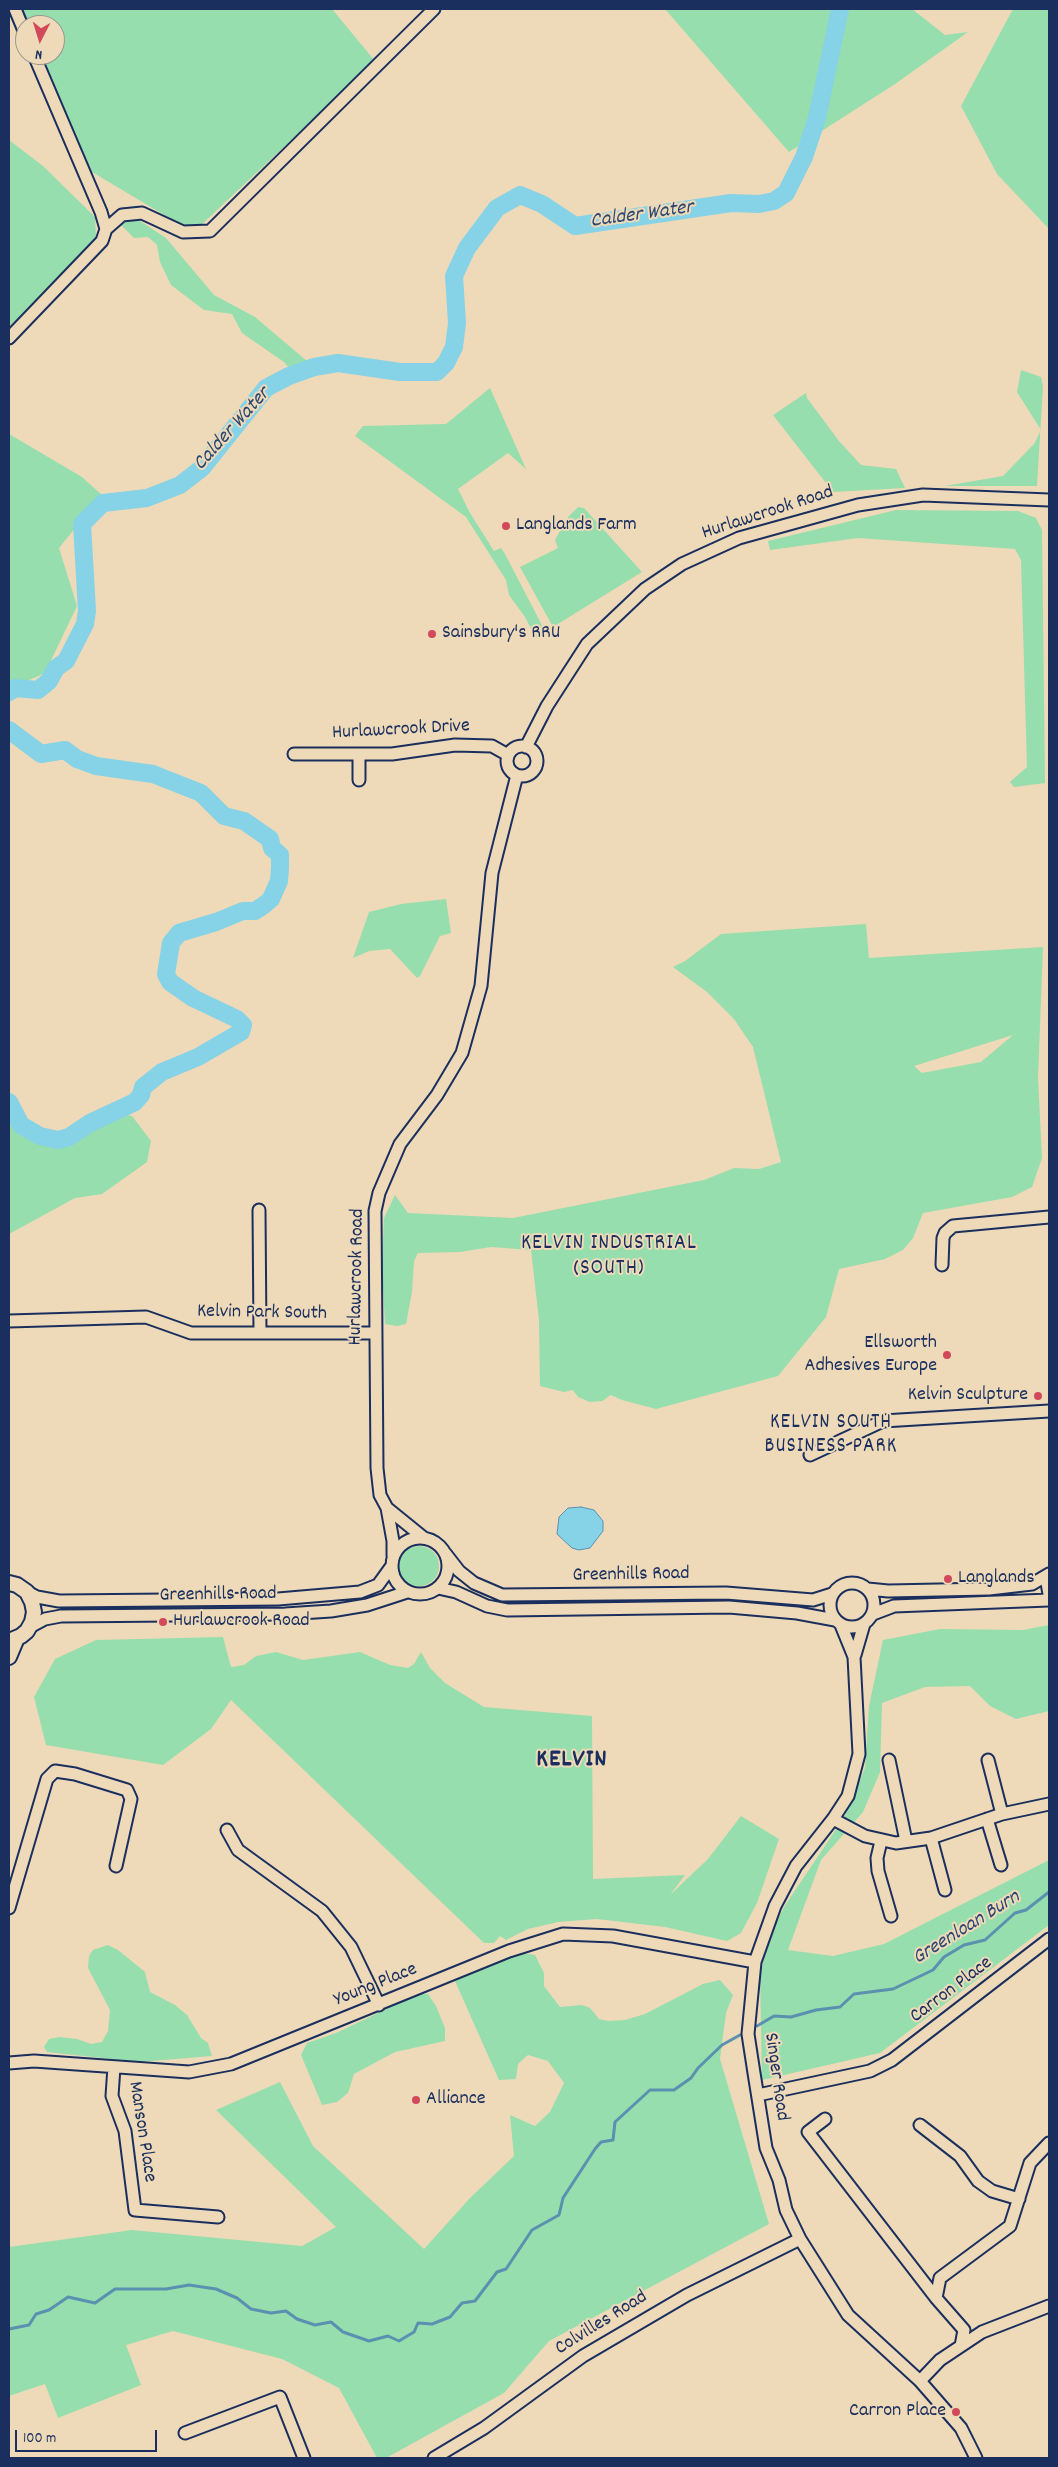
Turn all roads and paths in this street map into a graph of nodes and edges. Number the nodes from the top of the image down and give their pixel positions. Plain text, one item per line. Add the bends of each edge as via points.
1 (434, 9) edge
2 (38, 65) edge
3 (106, 229) junction
4 (9, 338) edge
5 (1049, 500) edge
6 (526, 747) junction
7 (294, 754) dead end
8 (359, 755) junction
9 (508, 755) junction
10 (517, 775) junction
11 (359, 780) dead end
12 (259, 1210) dead end
13 (1049, 1217) edge
14 (942, 1265) dead end
15 (9, 1321) edge
16 (260, 1333) junction
17 (375, 1334) junction
18 (1049, 1411) edge
19 (810, 1454) dead end
20 (387, 1508) junction
21 (424, 1538) junction
22 (445, 1553) junction
23 (392, 1562) junction
24 (1049, 1574) edge
25 (9, 1583) edge
26 (438, 1588) junction
27 (23, 1589) junction
28 (868, 1589) junction
29 (407, 1592) junction
30 (832, 1594) junction
31 (1049, 1594) edge
32 (1049, 1600) edge
33 (873, 1614) junction
34 (838, 1622) junction
35 (864, 1624) junction
36 (30, 1627) junction
37 (13, 1639) edge
38 (9, 1657) edge
39 (854, 1657) junction
40 (889, 1760) dead end
41 (988, 1760) dead end
42 (1049, 1804) edge
43 (1002, 1814) junction
44 (833, 1819) junction
45 (987, 1820) junction
46 (227, 1830) dead end
47 (931, 1838) junction
48 (881, 1841) junction
49 (906, 1841) junction
50 (1001, 1865) dead end
51 (116, 1866) dead end
52 (945, 1890) dead end
53 (9, 1908) edge
54 (891, 1916) dead end
55 (1049, 1940) edge
56 (755, 1962) junction
57 (379, 2005) junction
58 (9, 2063) edge
59 (114, 2067) junction
60 (758, 2095) junction
61 (825, 2119) dead end
62 (920, 2125) dead end
63 (1049, 2143) edge
64 (1018, 2199) junction
65 (218, 2217) dead end
66 (800, 2239) junction
67 (936, 2298) junction
68 (1049, 2306) edge
69 (961, 2346) junction
70 (920, 2381) junction
71 (185, 2433) dead end
72 (304, 2458) edge
73 (434, 2458) edge
74 (976, 2458) edge

1 - 3 street via 210,231 183,232 142,213 122,215
2 - 3 street
3 - 4 street via 102,241
5 - 6 street, Hurlawcrook Road via 923,495 858,505 739,538 682,564 645,590 587,644 547,706
6 - 9 street via 514,748
6 - 10 street via 534,752 536,765 526,775
7 - 8 street, Hurlawcrook Drive
8 - 9 street, Hurlawcrook Drive via 455,745 492,746
8 - 11 street
9 - 10 street via 509,769
10 - 17 street, Hurlawcrook Road via 492,874 482,986 462,1053 437,1095 400,1144 379,1193 375,1211
12 - 16 street
13 - 14 street via 953,1226 943,1238
15 - 16 street, Kelvin Park South via 146,1317 191,1333
16 - 17 street, Kelvin Park South
17 - 20 street, Hurlawcrook Road via 377,1468 380,1494
18 - 19 street via 883,1421
20 - 21 street
20 - 23 street, Hurlawcrook Road
21 - 22 street
21 - 23 street via 406,1542
22 - 26 street via 448,1568
22 - 30 street, Greenhills Road via 474,1583 511,1596 726,1593 813,1600
23 - 27 street, Greenhills Road via 378,1585 360,1592 278,1599 59,1601 37,1597
23 - 29 street via 396,1582
24 - 28 street via 1032,1584 989,1589
24 - 31 street
25 - 27 main road
26 - 29 street via 421,1595
26 - 34 street, Greenhills Road via 507,1610 729,1607 797,1612
27 - 36 main road via 34,1607
28 - 30 street via 858,1583 846,1583
28 - 33 street via 874,1601
29 - 36 street, Greenhills Road via 367,1605 330,1611 61,1616 44,1619
30 - 34 street via 830,1608
32 - 33 street via 894,1606
33 - 35 street
34 - 35 street via 853,1627
34 - 39 street, Singer Road
35 - 39 street, Singer Road
36 - 37 main road
37 - 38 main road
39 - 44 street, Singer Road via 859,1754 848,1796
40 - 49 street
41 - 43 street
42 - 43 street
43 - 45 street
44 - 48 street
44 - 56 street, Singer Road via 796,1866 775,1906
45 - 47 street
45 - 50 street
46 - 57 street via 238,1850 322,1912 351,1947
47 - 49 street
47 - 52 street
48 - 49 street
48 - 54 street via 878,1871
51 - 53 street via 131,1799 127,1790 75,1774 55,1772 47,1779
55 - 60 street, Carron Place via 892,2060 870,2071
56 - 57 street, Young Place via 613,1936 563,1934 509,1951
56 - 60 street, Singer Road via 748,2034
57 - 59 street, Young Place via 231,2064 190,2072
58 - 59 street, Young Place via 34,2061
59 - 65 street, Manson Place via 112,2096 125,2130 135,2210
60 - 66 street, Singer Road via 766,2148 779,2180 786,2210
61 - 67 street via 808,2132
62 - 64 street via 960,2156 978,2181 992,2192
63 - 64 street via 1030,2163
64 - 67 street via 1010,2226 940,2278
66 - 70 street, Singer Road via 848,2315
66 - 73 street, Colvilles Road via 687,2295 583,2356 484,2428
67 - 69 street via 964,2330
68 - 69 street via 982,2332
69 - 70 street via 940,2360
70 - 74 street, Singer Road via 961,2428
71 - 72 street via 280,2397

